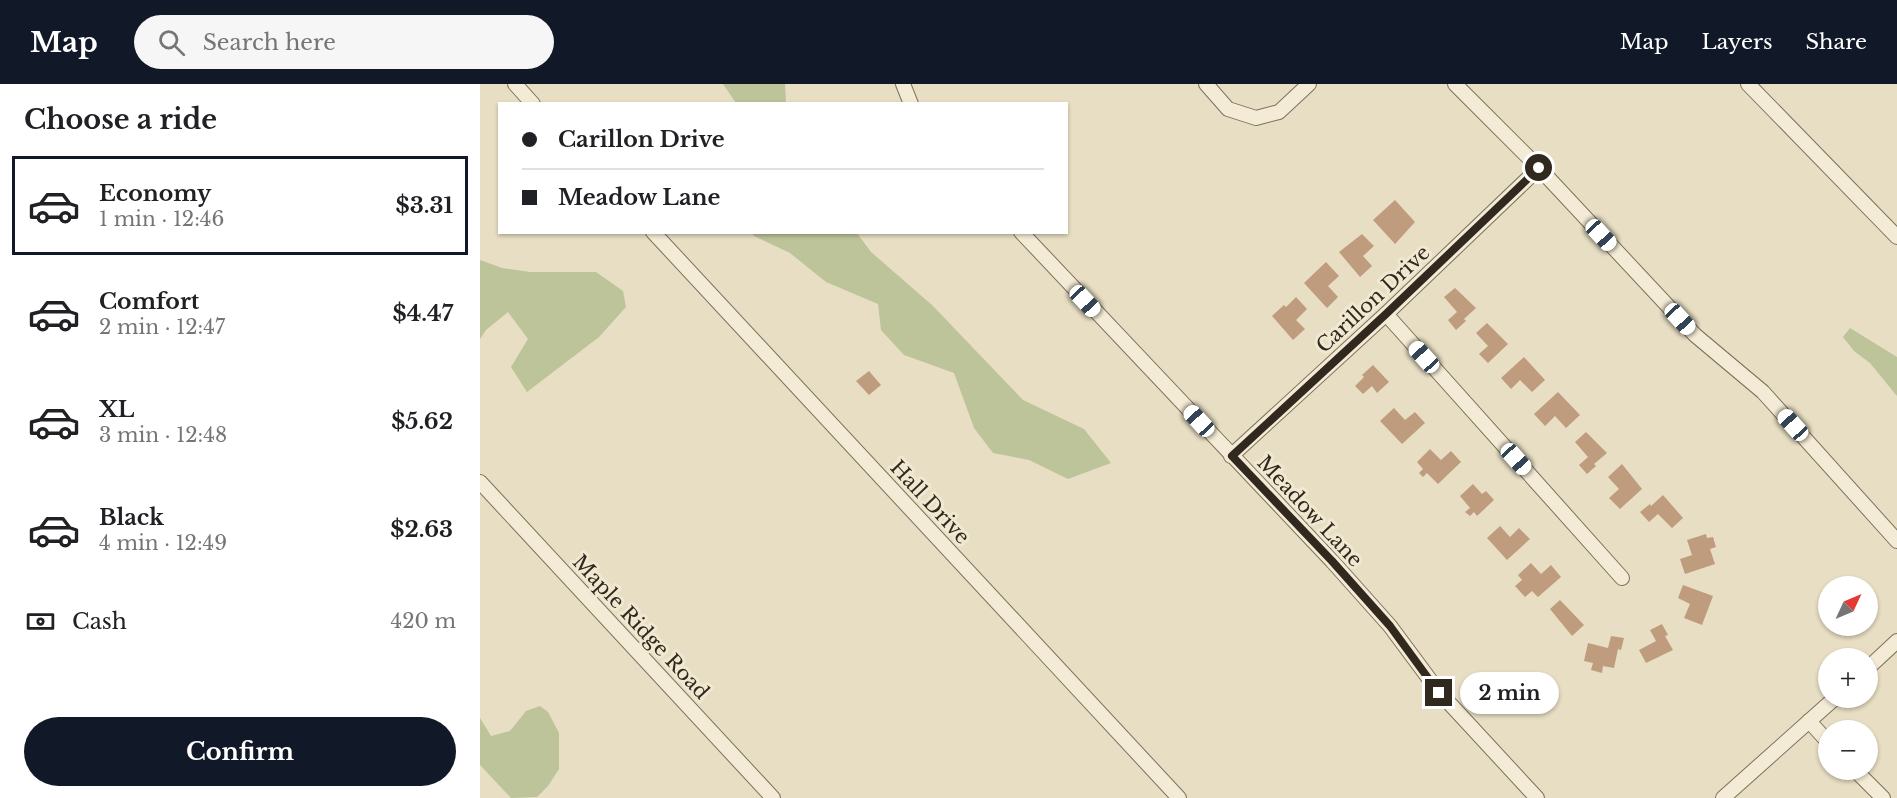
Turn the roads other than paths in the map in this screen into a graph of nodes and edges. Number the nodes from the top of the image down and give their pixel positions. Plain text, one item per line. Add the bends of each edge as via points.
1 (515, 84) edge
2 (903, 84) edge
3 (1206, 84) edge
4 (1309, 84) edge
5 (1455, 84) edge
6 (1748, 84) edge
7 (531, 102) edge
8 (910, 102) edge
9 (1539, 168) junction
10 (655, 234) edge
11 (1023, 234) edge
12 (1897, 237) edge
13 (1386, 314) junction
14 (1232, 456) junction
15 (480, 482) edge
16 (1897, 541) edge
17 (1622, 578) dead end
18 (1897, 641) edge
19 (1878, 659) edge
20 (1824, 708) edge
21 (1809, 721) junction
22 (1818, 731) edge
23 (1866, 780) edge
24 (773, 798) edge
25 (1179, 798) edge
26 (1537, 798) edge
27 (1723, 798) edge
28 (1883, 798) edge

1 - 7 street
2 - 8 street
3 - 4 street via 1228,109 1256,117 1280,112
5 - 9 street
6 - 12 street
9 - 13 street, Carillon Drive
9 - 16 street via 1695,335 1763,392
10 - 25 street, Hall Drive
11 - 14 street, Meadow Lane
13 - 14 street, Carillon Drive
13 - 17 street
14 - 26 street, Meadow Lane via 1390,626 1439,693
15 - 24 street, Maple Ridge Road
18 - 19 street
20 - 21 street
21 - 22 street
21 - 27 street
23 - 28 street

